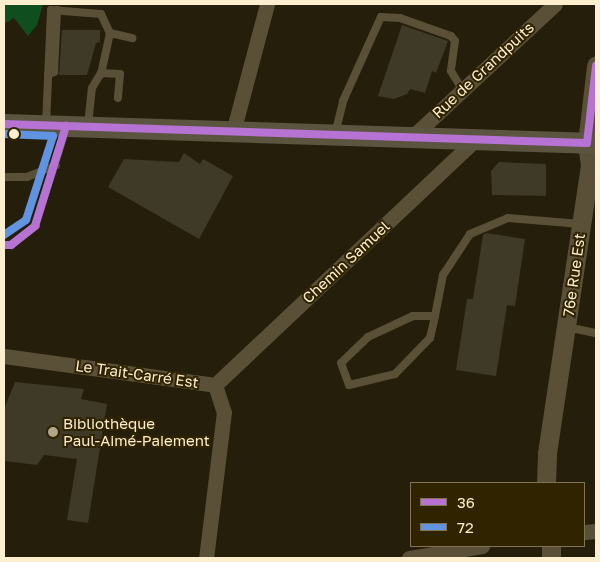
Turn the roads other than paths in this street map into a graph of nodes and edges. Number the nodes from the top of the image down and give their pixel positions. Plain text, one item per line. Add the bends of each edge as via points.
1 (267, 4) edge
2 (555, 4) edge
3 (110, 33) junction
4 (132, 38) dead end
5 (596, 66) edge
6 (101, 74) junction
7 (462, 89) junction
8 (118, 98) dead end
9 (4, 124) edge
10 (56, 126) junction
11 (88, 127) junction
12 (233, 132) junction
13 (334, 135) junction
14 (412, 137) junction
15 (476, 139) junction
16 (592, 143) edge
17 (56, 166) junction
18 (4, 177) edge
19 (581, 224) junction
20 (4, 245) edge
21 (435, 316) junction
22 (567, 327) junction
23 (596, 332) edge
24 (4, 356) edge
25 (215, 385) junction
26 (546, 482) edge
27 (476, 547) edge
28 (206, 558) edge
29 (409, 558) edge

1 - 12 street
2 - 7 street, Rue de Grandpuits
3 - 4 lane
3 - 6 lane
3 - 10 lane via 101,14 52,10 48,75
5 - 16 street, 76e Rue Est
6 - 8 lane via 120,74
6 - 11 lane via 92,88
7 - 13 lane via 451,71 455,40 451,36 400,18 381,17 343,101
7 - 14 street, Rue de Grandpuits
9 - 10 main road
10 - 11 main road
10 - 17 lane
11 - 12 main road
12 - 13 main road
13 - 14 main road
14 - 15 main road
15 - 16 main road
15 - 25 street, Chemin Samuel
16 - 19 street, 76e Rue Est
17 - 18 lane via 27,177
17 - 20 lane via 36,226 11,245
19 - 21 lane via 508,218 470,234 443,275
19 - 22 street, 76e Rue Est
21 - 21 lane via 412,316 368,337 341,363 349,385 395,374 430,338
22 - 23 lane
22 - 26 street, 76e Rue Est via 547,453
24 - 25 street, Le Trait-Carré Est
25 - 28 street, Le Trait-Carré Est via 224,412
27 - 29 street

